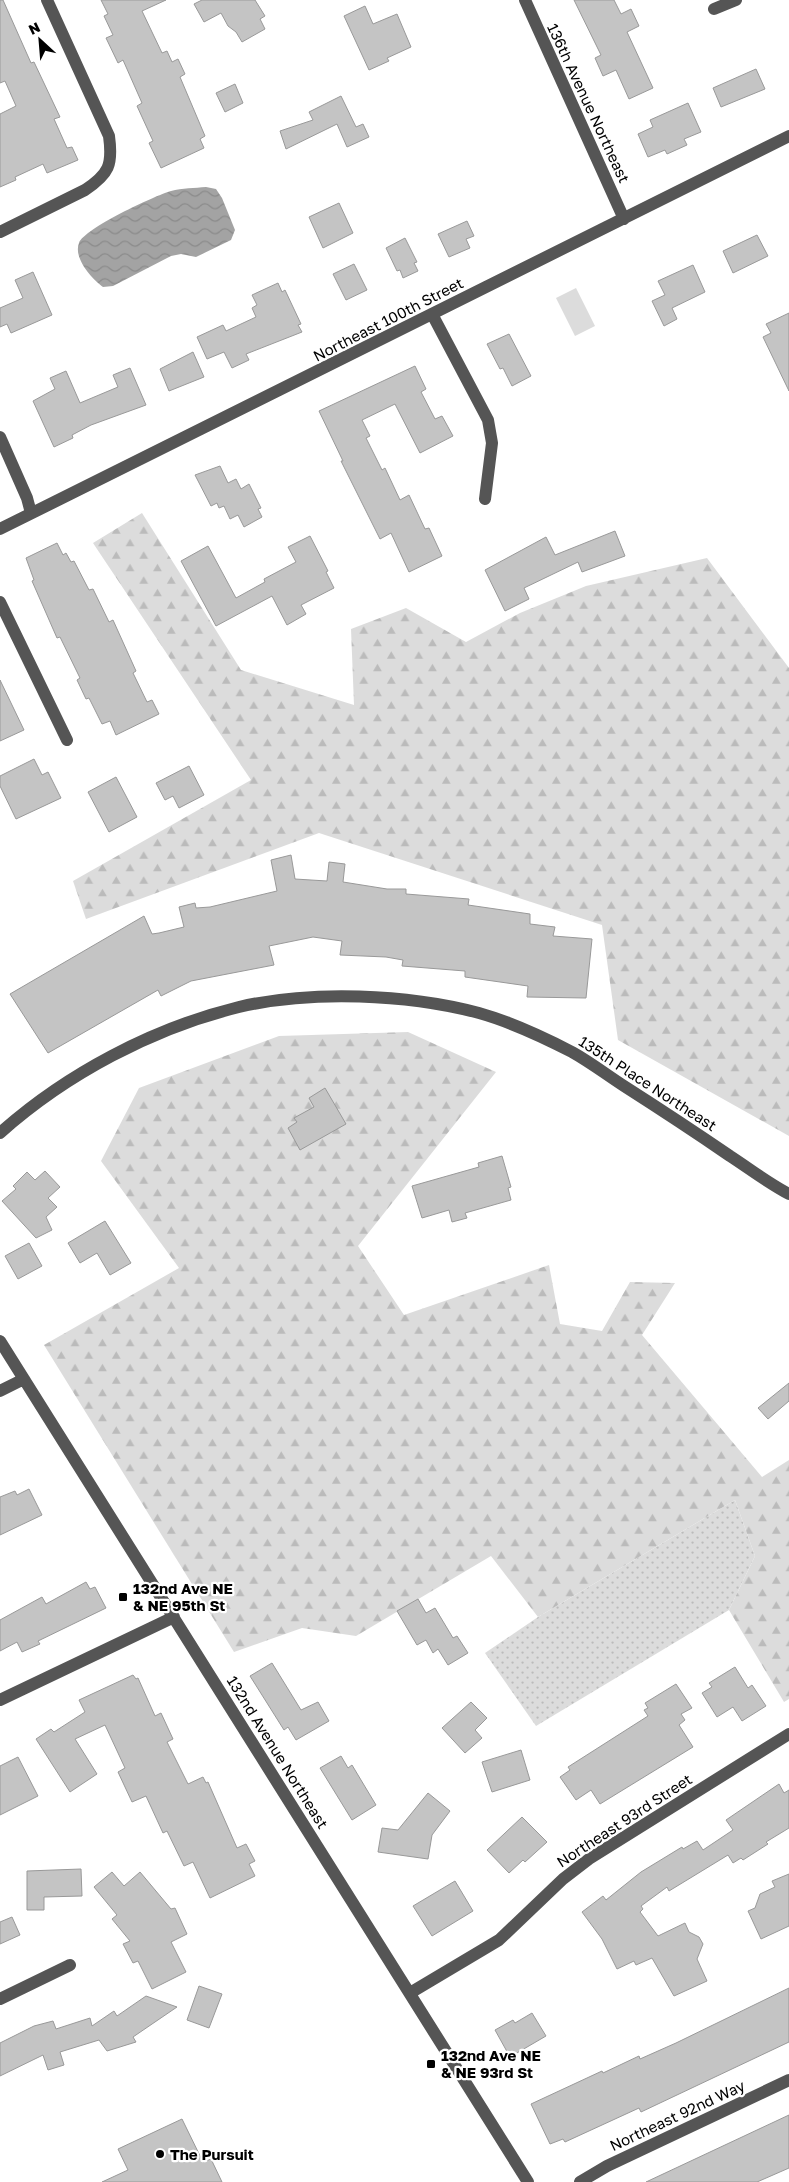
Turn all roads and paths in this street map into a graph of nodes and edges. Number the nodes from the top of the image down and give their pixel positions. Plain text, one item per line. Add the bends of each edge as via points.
1 (47, 0) edge
2 (525, 0) edge
3 (736, 0) edge
4 (714, 9) dead end
5 (789, 136) edge
6 (624, 219) junction
7 (0, 232) edge
8 (432, 314) junction
9 (0, 437) edge
10 (485, 499) dead end
11 (31, 514) junction
12 (0, 529) edge
13 (0, 602) edge
14 (67, 740) dead end
15 (0, 1133) edge
16 (789, 1194) edge
17 (0, 1341) edge
18 (24, 1379) junction
19 (0, 1391) edge
20 (174, 1618) junction
21 (0, 1700) edge
22 (789, 1734) edge
23 (70, 1965) dead end
24 (410, 1993) junction
25 (0, 1999) edge
26 (789, 2080) edge
27 (528, 2182) edge
28 (580, 2182) edge

1 - 7 street via 109,136 109,169 85,190
2 - 6 street, 136th Avenue Northeast
3 - 4 street
5 - 6 street, Northeast 100th Street
6 - 8 street, Northeast 100th Street
8 - 10 street via 488,420 492,444
8 - 11 street, Northeast 100th Street
9 - 11 street
11 - 12 street, Northeast 100th Street
13 - 14 street
15 - 16 street, 135th Place Northeast via 24,1111 78,1075 187,1023 240,1007 294,999 358,997 420,1000 480,1014 535,1034 574,1054
17 - 18 street, 132nd Avenue Northeast
18 - 19 street
18 - 20 street, 132nd Avenue Northeast
20 - 21 street
20 - 24 street, 132nd Avenue Northeast
22 - 24 street, Northeast 93rd Street via 589,1859 498,1940
23 - 25 street
24 - 27 street, 132nd Avenue Northeast
26 - 28 street, Northeast 92nd Way via 607,2166

